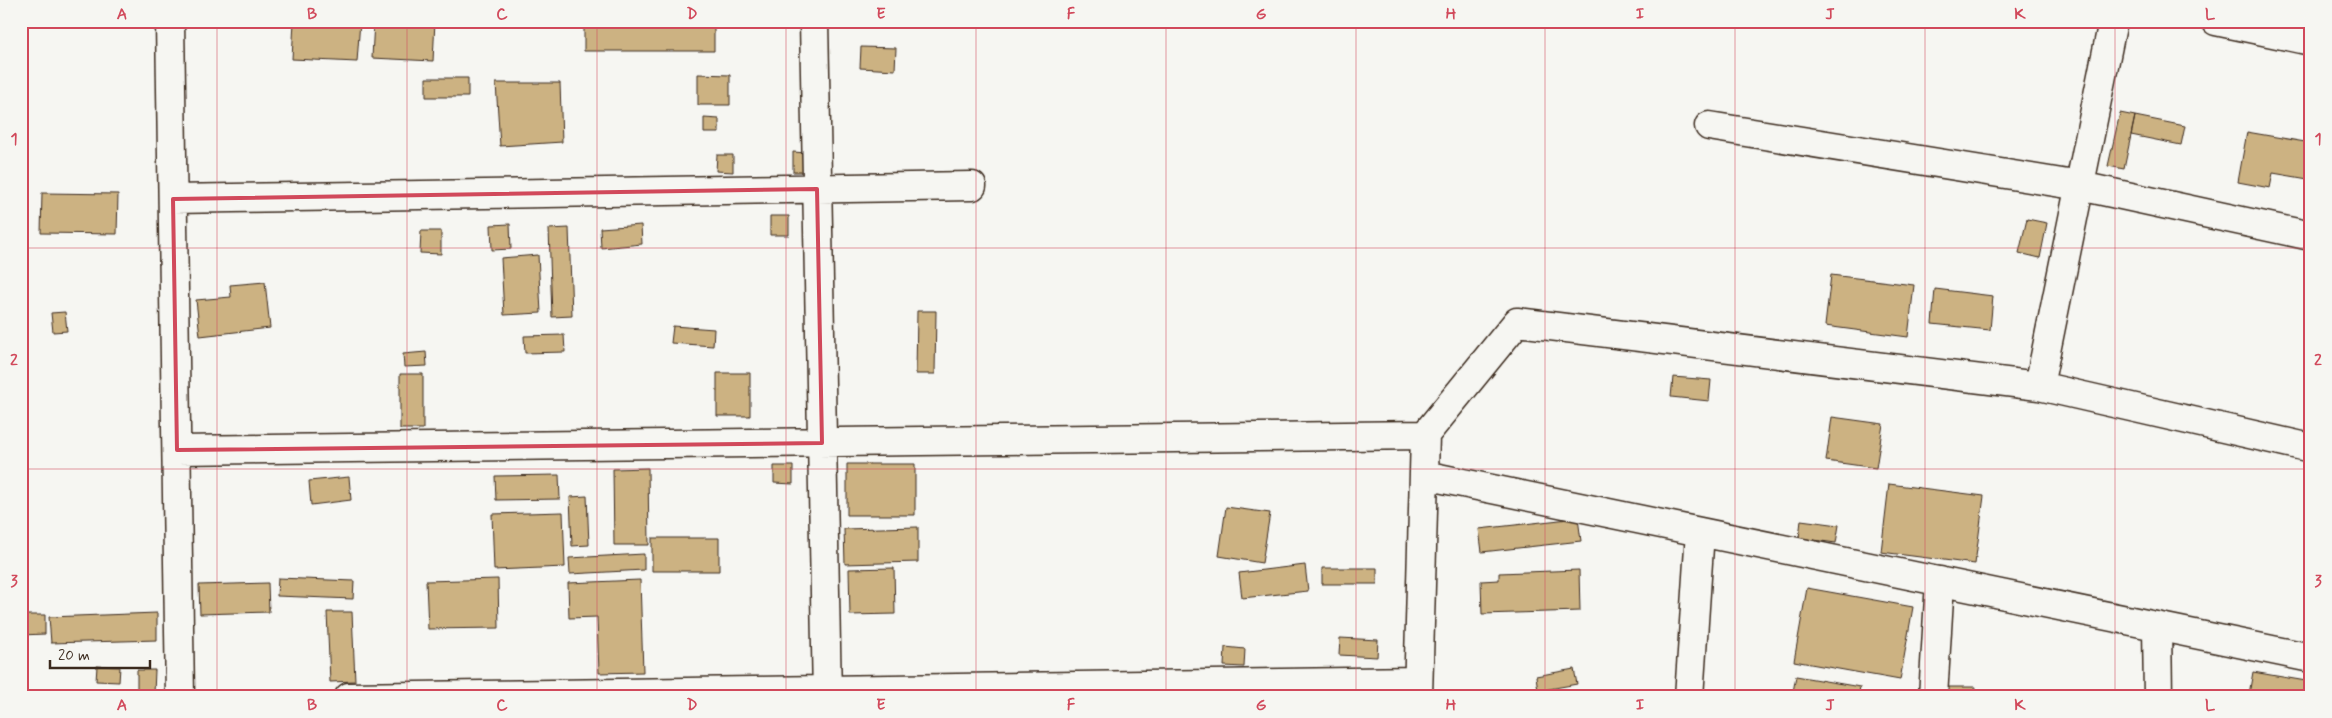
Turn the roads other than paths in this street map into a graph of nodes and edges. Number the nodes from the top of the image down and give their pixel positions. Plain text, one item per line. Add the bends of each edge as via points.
1 (170, 21) edge
2 (814, 21) edge
3 (2114, 21) edge
4 (2216, 21) edge
5 (2311, 41) edge
6 (1709, 126) dead end
7 (972, 186) dead end
8 (2080, 186) junction
9 (817, 189) junction
10 (173, 199) junction
11 (2311, 236) edge
12 (2039, 386) junction
13 (1425, 436) junction
14 (822, 443) junction
15 (2311, 448) edge
16 (177, 450) junction
17 (1424, 475) junction
18 (1700, 532) junction
19 (1940, 582) junction
20 (2157, 626) junction
21 (2311, 658) edge
22 (1418, 689) edge
23 (827, 693) edge
24 (180, 697) edge
25 (349, 697) edge
26 (1690, 697) edge
27 (1933, 697) edge
28 (2158, 697) edge

1 - 10 street
2 - 9 street
3 - 8 street
4 - 5 street
6 - 8 street
7 - 9 street
8 - 11 street
8 - 12 street
9 - 10 street
9 - 14 street
10 - 16 street
12 - 13 street via 1517,322
12 - 15 street
13 - 14 street
13 - 17 street
14 - 16 street
14 - 23 street
16 - 24 street
17 - 18 street
17 - 22 street
18 - 19 street
18 - 26 street
19 - 20 street
19 - 27 street
20 - 21 street
20 - 28 street
22 - 23 street
23 - 25 street

